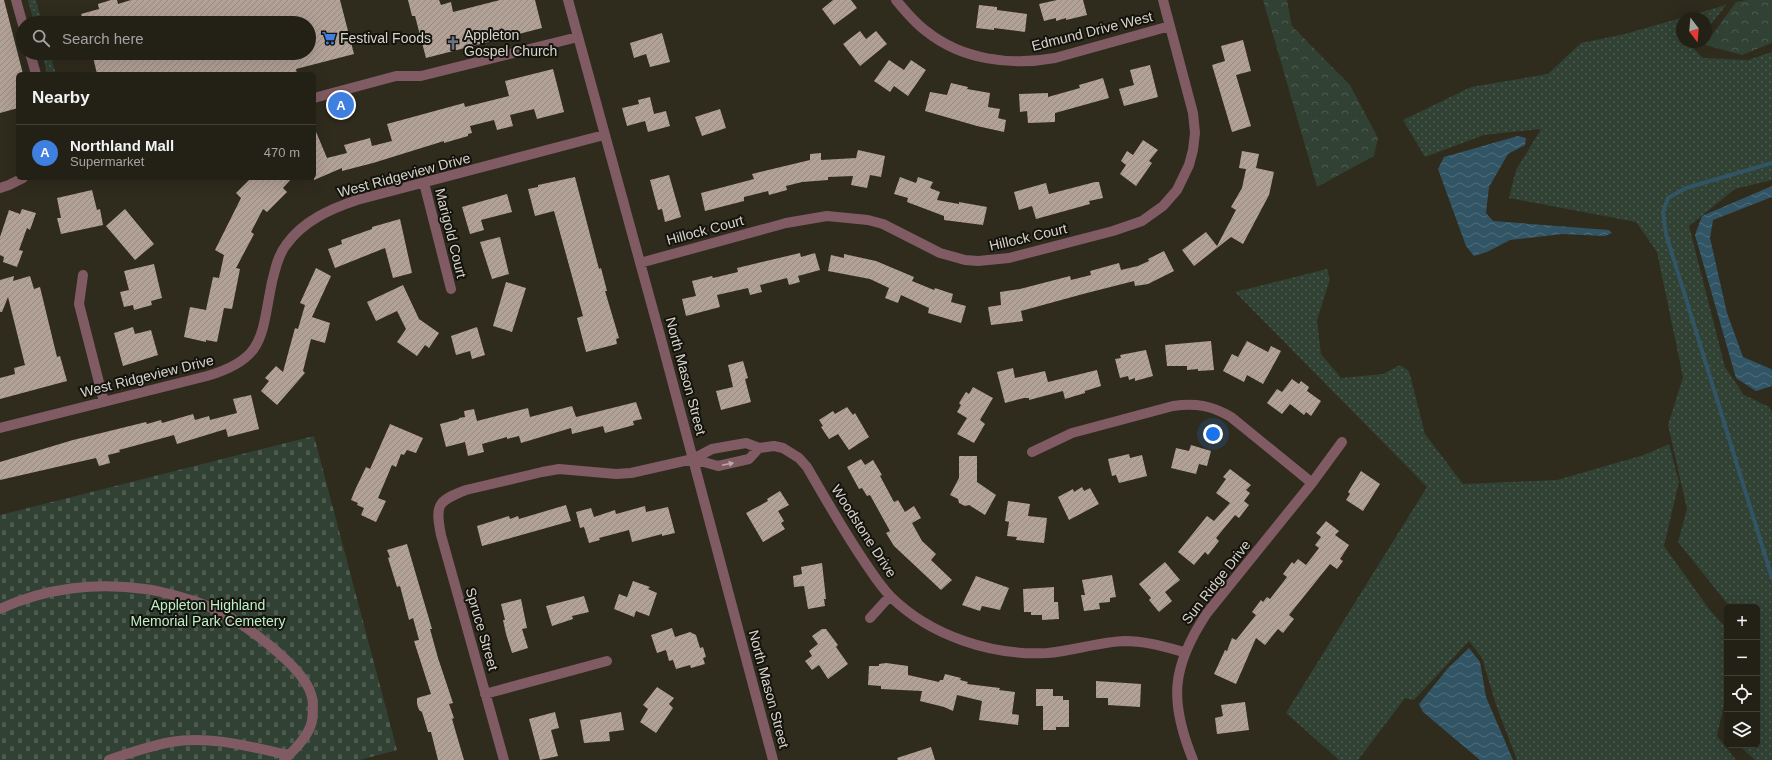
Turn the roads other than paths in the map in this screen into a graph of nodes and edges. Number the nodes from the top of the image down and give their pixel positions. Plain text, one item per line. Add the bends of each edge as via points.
1 (16, 0) edge
2 (568, 0) edge
3 (896, 0) edge
4 (1163, 0) edge
5 (20, 16) edge
6 (1170, 26) junction
7 (578, 37) junction
8 (32, 60) edge
9 (35, 72) edge
10 (316, 97) edge
11 (604, 135) junction
12 (19, 180) edge
13 (424, 183) junction
14 (0, 188) edge
15 (640, 263) junction
16 (82, 275) dead end
17 (451, 289) dead end
18 (104, 402) junction
19 (0, 428) edge
20 (1342, 442) dead end
21 (759, 448) junction
22 (1032, 452) dead end
23 (693, 459) junction
24 (1312, 483) junction
25 (890, 596) junction
26 (0, 609) edge
27 (870, 618) dead end
28 (1184, 652) junction
29 (607, 662) dead end
30 (485, 694) junction
31 (286, 757) edge
32 (109, 760) edge
33 (504, 760) edge
34 (773, 760) edge
35 (1193, 760) edge

1 - 5 street
2 - 7 street, North Mason Street
3 - 6 street, Edmund Drive West via 926,32 950,47 985,58 1016,61 1036,62 1055,58
4 - 6 street, Hillock Court
6 - 15 street, Hillock Court via 1193,113 1193,150 1190,165 1177,190 1163,206 1142,221 1009,258 978,261 940,253 883,224 827,216 786,223
7 - 10 street via 421,76 396,76
7 - 11 street, North Mason Street
8 - 9 street
11 - 13 street, West Ridgeview Drive
11 - 15 street, North Mason Street
12 - 14 street
13 - 17 street, Marigold Court
13 - 18 street, West Ridgeview Drive via 336,208 317,217 297,233 285,246 275,269 260,338 251,354 243,361 218,373
15 - 23 street, North Mason Street
16 - 18 street via 79,304
18 - 19 street, West Ridgeview Drive
20 - 24 street, Sun Ridge Drive
21 - 23 street, Woodstone Drive via 746,443 732,445 712,449
23 -> 21 street via 718,466 750,459
21 - 25 street, Woodstone Drive via 783,448 799,458 807,467 850,541
22 - 24 street via 1072,433 1173,406 1204,405 1236,421
23 - 30 street, Spruce Street via 631,473 558,469 466,490 447,498 440,505 437,513 441,535
23 - 34 street, North Mason Street
24 - 28 street, Sun Ridge Drive via 1207,613
25 - 27 street
25 - 28 street, Woodstone Drive via 905,609 953,637 1000,650 1048,652 1126,641 1150,643
26 - 31 street via 20,600 50,592 112,586 146,589 212,608 260,638 302,676 311,694 312,723
28 - 35 street, Sun Ridge Drive via 1178,679 1178,715
29 - 30 street
30 - 33 street, Spruce Street
31 - 32 street via 239,744 199,741 172,742

